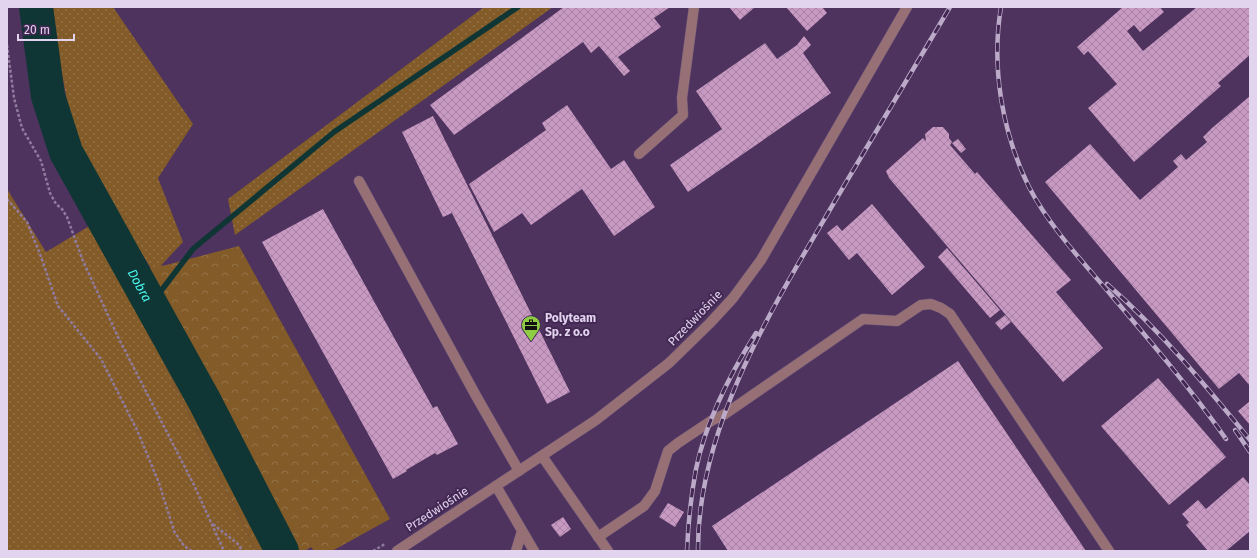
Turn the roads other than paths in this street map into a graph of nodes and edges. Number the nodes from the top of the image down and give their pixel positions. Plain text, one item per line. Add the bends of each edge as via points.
1 (694, 7) edge
2 (907, 7) edge
3 (639, 154) dead end
4 (360, 181) dead end
5 (542, 456) junction
6 (519, 471) junction
7 (496, 486) junction
8 (522, 531) junction
9 (598, 538) junction
10 (397, 551) edge
11 (516, 551) edge
12 (534, 551) edge
13 (608, 551) edge
14 (1109, 551) edge

1 - 3 street via 682,98 683,115
2 - 5 street, Przedwiośnie via 762,260 733,298 669,363 596,420
4 - 6 street
5 - 6 street, Przedwiośnie
5 - 9 street
6 - 7 street, Przedwiośnie
7 - 8 street
7 - 10 street, Przedwiośnie
8 - 11 street
8 - 12 street
9 - 13 street
9 - 14 street via 644,506 655,491 668,451 678,443 725,414 863,319 897,321 921,305 931,304 950,314

